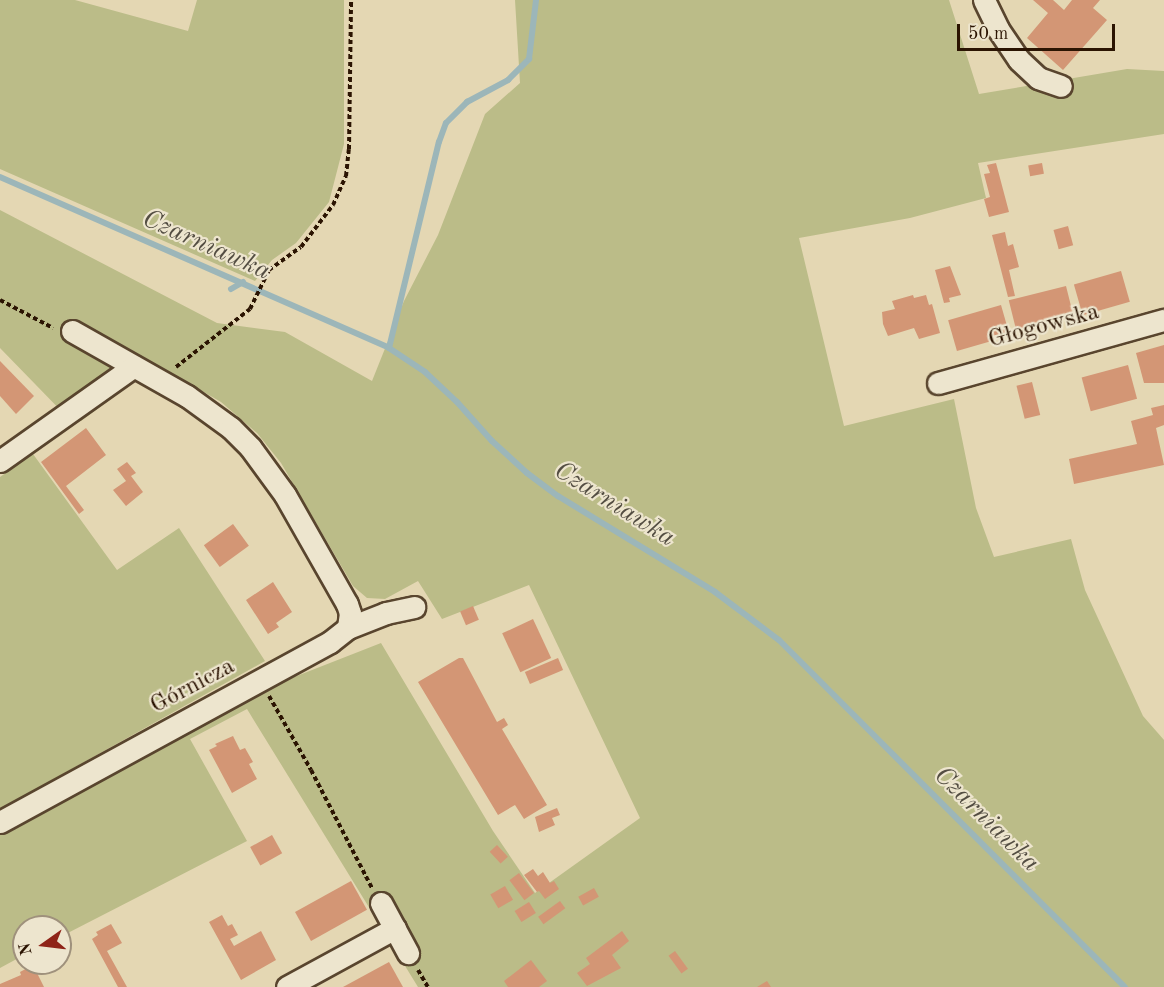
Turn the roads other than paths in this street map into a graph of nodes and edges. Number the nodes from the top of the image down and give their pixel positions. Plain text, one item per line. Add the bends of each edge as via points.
1 (984, 0) edge
2 (1061, 86) dead end
3 (1164, 321) edge
4 (72, 331) road end
5 (134, 366) junction
6 (938, 383) dead end
7 (0, 461) edge
8 (414, 607) dead end
9 (348, 628) junction
10 (0, 822) edge
11 (381, 903) road end
12 (394, 928) junction
13 (408, 953) dead end
14 (286, 987) edge

1 - 2 street via 1018,60 1038,78
3 - 6 street, Głogowska
4 - 5 street
5 - 7 street
5 - 9 street via 187,396 224,423 267,468 347,604
8 - 9 street, Górnicza
9 - 10 street, Górnicza via 330,642
11 - 12 street
12 - 13 street
12 - 14 street

